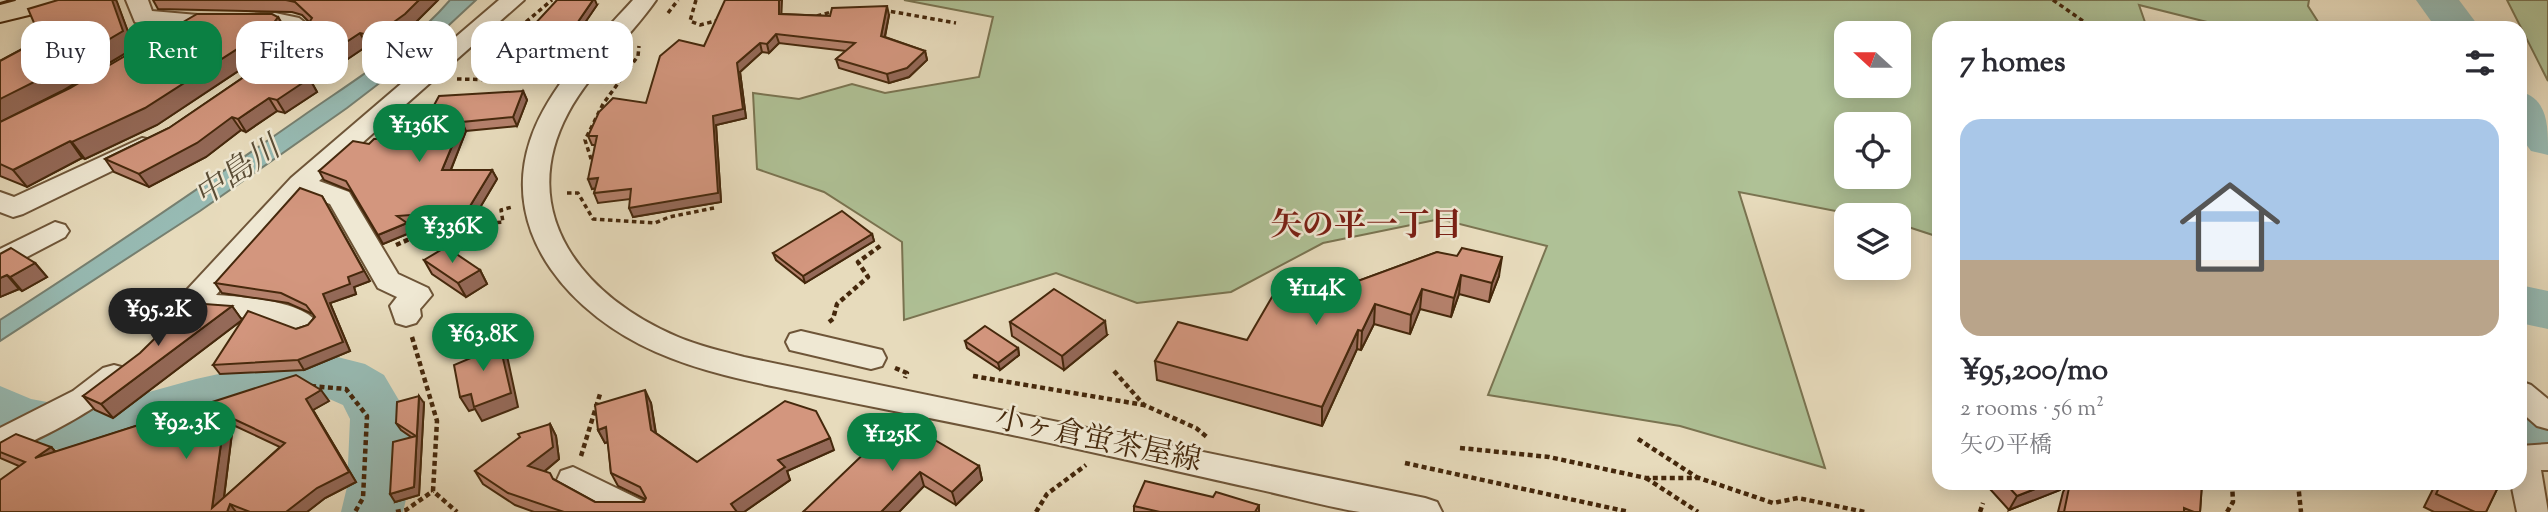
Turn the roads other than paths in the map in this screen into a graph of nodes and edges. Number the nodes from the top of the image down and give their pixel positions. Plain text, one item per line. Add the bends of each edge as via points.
1 (51, 0) edge
2 (137, 0) edge
3 (513, 0) edge
4 (653, 10) edge
5 (0, 13) edge
6 (201, 21) edge
7 (167, 133) edge
8 (300, 184) junction
9 (0, 201) edge
10 (55, 231) dead end
11 (0, 261) edge
12 (191, 303) junction
13 (406, 316) road end
14 (304, 325) edge
15 (801, 342) road end
16 (871, 358) dead end
17 (2527, 399) edge
18 (2548, 417) edge
19 (0, 442) edge
20 (2548, 457) edge
21 (2527, 458) edge
22 (573, 480) road end
23 (2527, 480) edge
24 (633, 512) edge
25 (1425, 512) edge
26 (2534, 512) edge

1 - 5 highway
2 - 6 street via 143,17
3 - 8 street
4 - 25 street, 小ヶ倉蛍茶屋線 via 557,106 536,165 536,200 555,253 587,290 626,322 660,341 774,375
7 - 9 street via 13,208
8 - 12 street
8 - 13 street via 340,198 388,281 418,295 405,306
10 - 11 street
12 - 14 street via 266,309
12 - 19 street via 141,355 84,399
15 - 16 street
17 - 18 street
20 - 21 street
22 - 24 street
23 - 26 street

